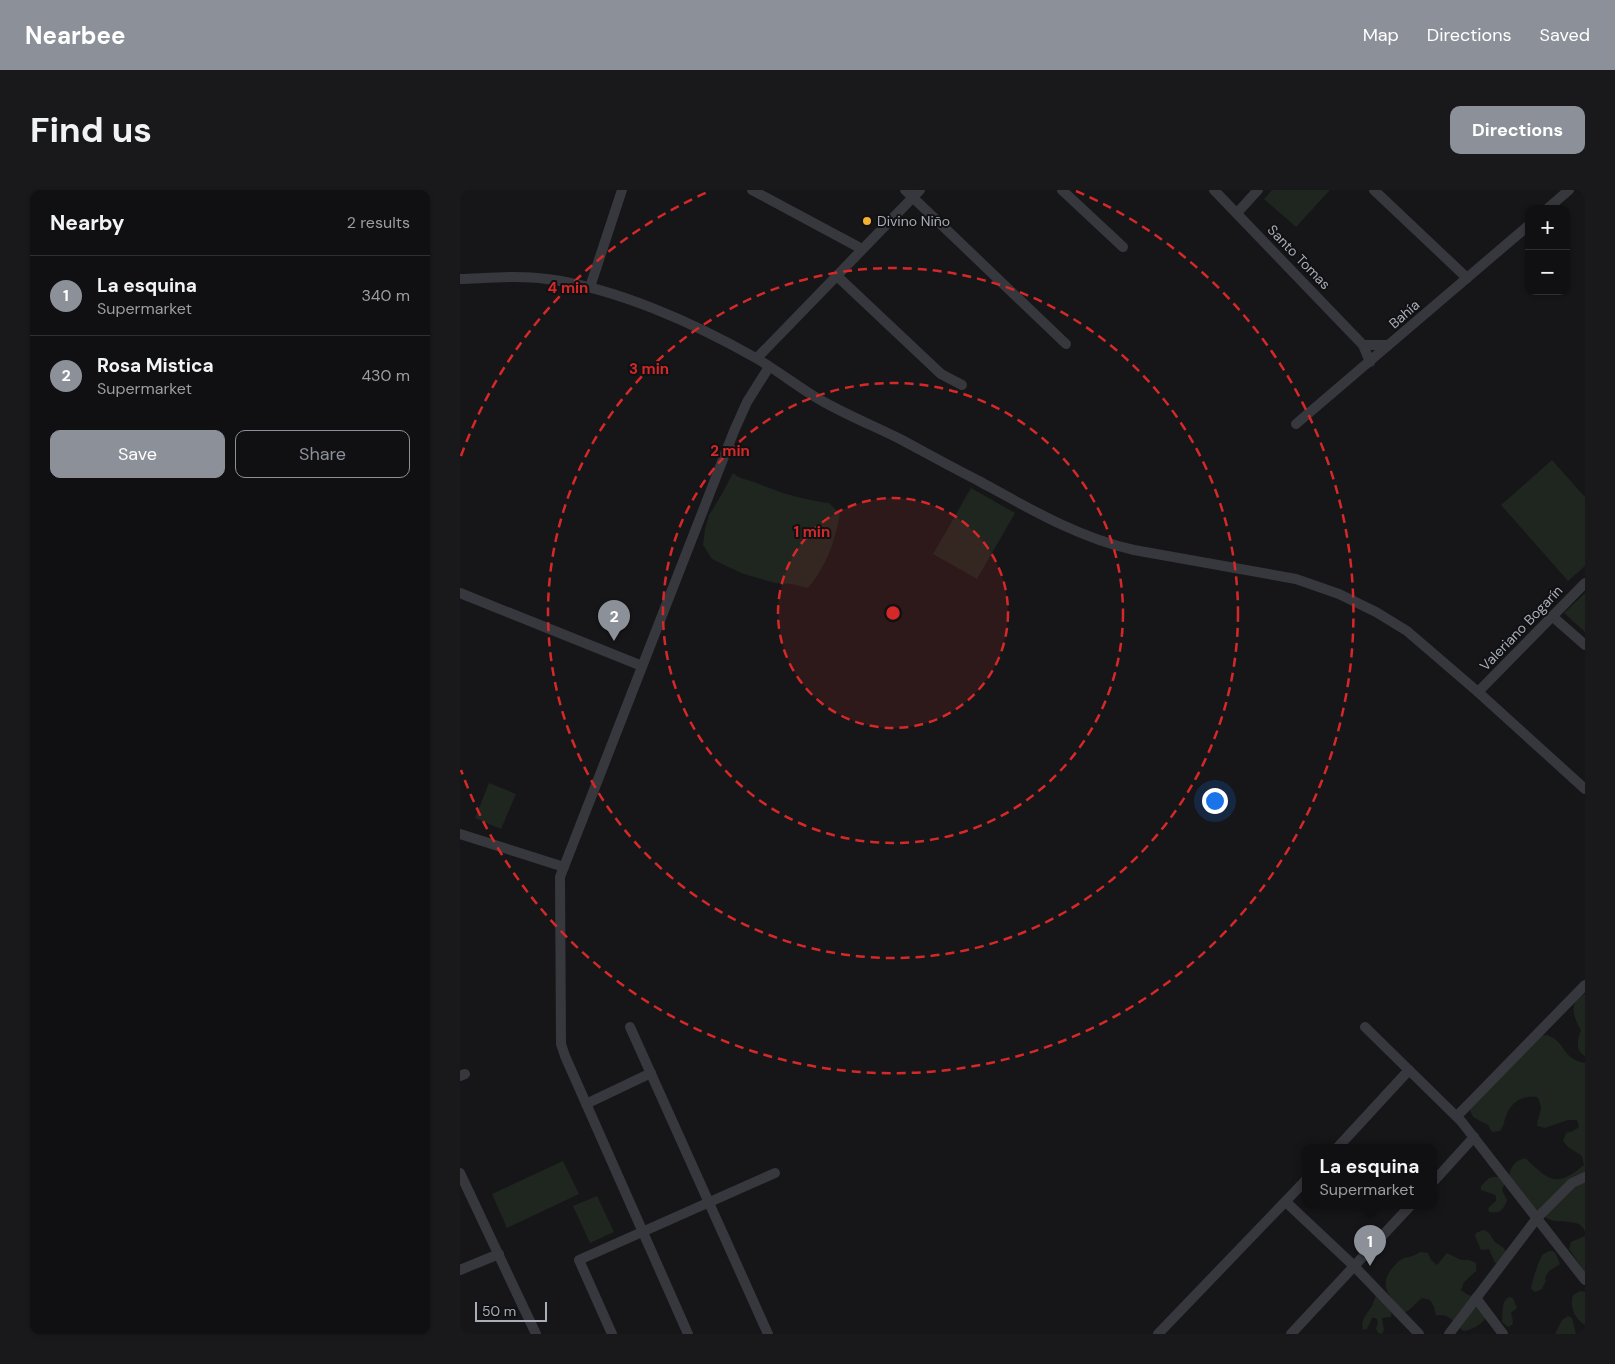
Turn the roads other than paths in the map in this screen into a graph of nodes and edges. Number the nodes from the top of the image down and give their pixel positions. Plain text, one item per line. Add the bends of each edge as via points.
1 (622, 190) edge
2 (752, 190) edge
3 (1062, 190) edge
4 (1214, 190) edge
5 (1258, 190) edge
6 (1374, 190) edge
7 (1569, 190) edge
8 (913, 192) edge
9 (1552, 205) edge
10 (1237, 213) junction
11 (1525, 228) edge
12 (1122, 247) dead end
13 (862, 249) junction
14 (837, 276) junction
15 (1467, 278) junction
16 (460, 279) edge
17 (590, 287) junction
18 (1066, 344) dead end
19 (1363, 345) junction
20 (1388, 345) junction
21 (757, 358) junction
22 (1370, 362) junction
23 (769, 367) junction
24 (962, 385) dead end
25 (1296, 424) dead end
26 (1585, 584) edge
27 (460, 593) edge
28 (1552, 616) junction
29 (1585, 645) edge
30 (642, 666) junction
31 (1478, 692) junction
32 (1585, 790) edge
33 (460, 834) edge
34 (564, 867) junction
35 (1585, 985) edge
36 (630, 1027) dead end
37 (1365, 1027) dead end
38 (1409, 1070) junction
39 (651, 1073) junction
40 (586, 1104) junction
41 (1457, 1116) junction
42 (1474, 1138) junction
43 (1341, 1144) edge
44 (460, 1173) edge
45 (775, 1174) dead end
46 (1585, 1177) edge
47 (1437, 1178) edge
48 (1302, 1184) edge
49 (1286, 1202) junction
50 (709, 1203) junction
51 (1407, 1209) edge
52 (1537, 1218) junction
53 (642, 1232) junction
54 (499, 1254) junction
55 (1354, 1266) junction
56 (460, 1270) edge
57 (1585, 1280) edge
58 (1476, 1298) junction
59 (536, 1334) edge
60 (612, 1334) edge
61 (688, 1334) edge
62 (768, 1334) edge
63 (1158, 1334) edge
64 (1291, 1334) edge
65 (1419, 1334) edge
66 (1449, 1334) edge
67 (1503, 1334) edge

1 - 17 street
2 - 13 street
3 - 12 street
4 - 10 street, Santo Tomas
5 - 10 street
6 - 15 street
7 - 9 street
8 - 13 street
8 - 18 street
10 - 19 street, Santo Tomas
11 - 15 street, Bahía
13 - 14 street
14 - 21 street
14 - 24 street via 941,374
15 - 20 street, Bahía
16 - 17 street via 528,277
17 - 21 street via 672,316
19 - 20 street
19 - 22 street, Santo Tomas
20 - 22 street, Bahía
21 - 23 street
22 - 25 street, Bahía
23 - 30 street via 747,402 734,431
23 - 31 street via 825,403 1100,541 1296,579 1354,601 1407,631
26 - 28 street, Valeriano Bogarín
27 - 30 street
28 - 29 street
28 - 31 street, Valeriano Bogarín
30 - 34 street
31 - 32 street
33 - 34 street
34 - 40 street via 560,877 561,1044
35 - 41 street
36 - 39 street
37 - 38 street
38 - 41 street
38 - 43 street
39 - 40 street
39 - 50 street
40 - 53 street
41 - 42 street
42 - 47 street
42 - 52 street
44 - 54 street
45 - 50 street
46 - 52 street via 1572,1183
48 - 49 street
49 - 55 street
49 - 63 street
50 - 53 street
50 - 62 street
51 - 55 street
52 - 57 street
52 - 58 street
53 - 60 street via 579,1260
53 - 61 street
54 - 56 street
54 - 59 street
55 - 64 street
55 - 65 street
58 - 66 street
58 - 67 street

